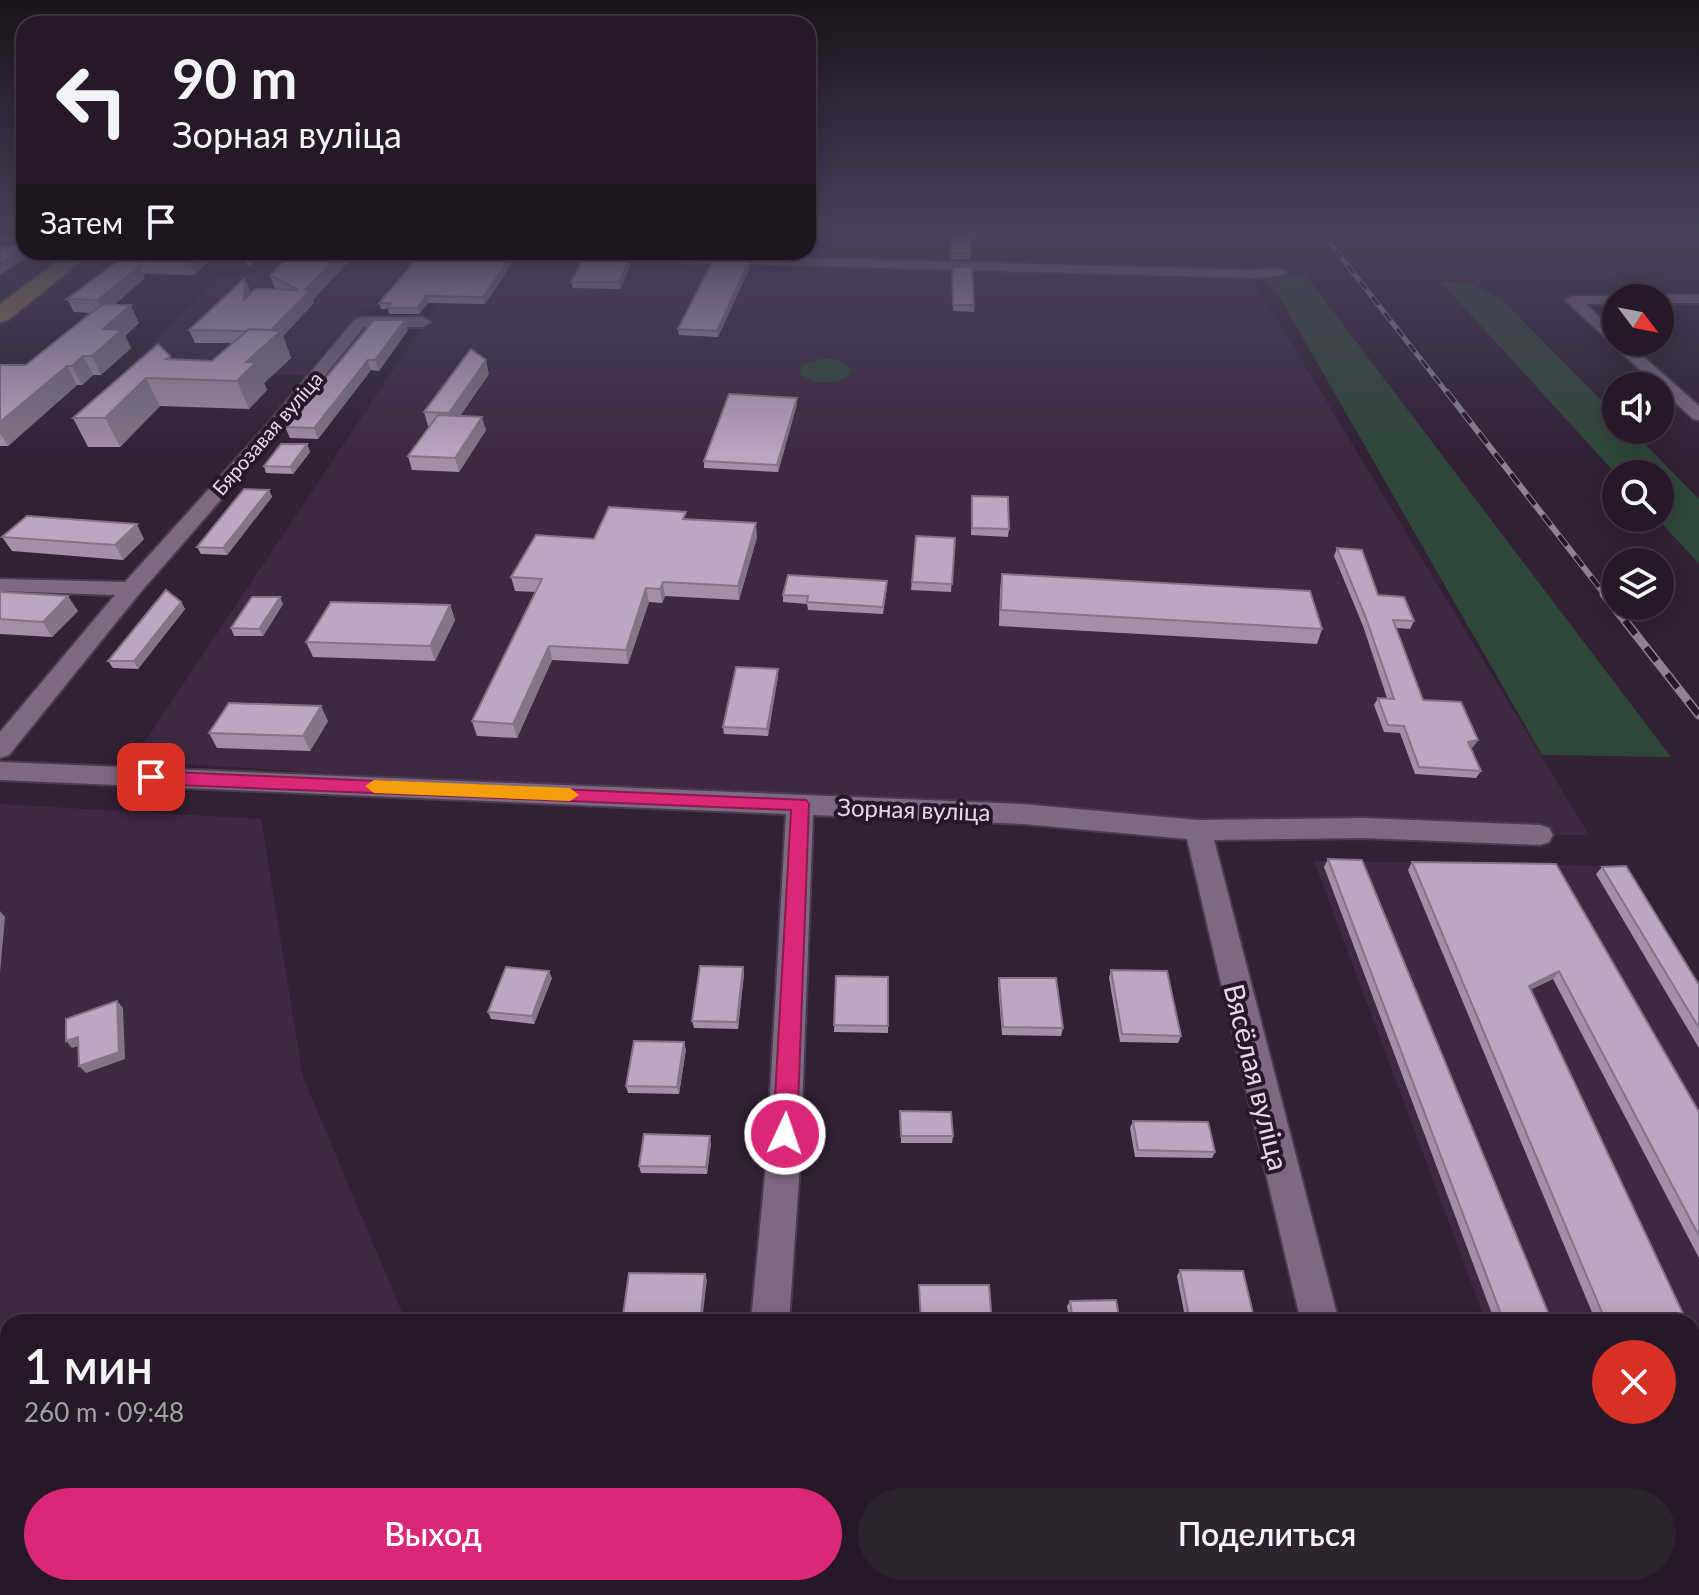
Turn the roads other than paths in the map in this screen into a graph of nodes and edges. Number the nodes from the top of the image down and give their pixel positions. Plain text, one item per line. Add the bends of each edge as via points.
1 (1581, 308) edge
2 (423, 322) dead end
3 (1602, 327) edge
4 (1634, 356) edge
5 (1699, 415) edge
6 (0, 585) edge
7 (131, 589) junction
8 (0, 749) edge
9 (0, 771) edge
10 (800, 804) junction
11 (1198, 830) junction
12 (1540, 835) dead end
13 (771, 1314) edge
14 (1318, 1314) edge

1 - 3 street
2 - 7 street, Бярозавая вуліца via 360,322
4 - 5 street
6 - 7 street
7 - 8 street, Бярозавая вуліца
9 - 10 street, Зорная вуліца
10 - 11 street, Зорная вуліца via 1023,814
10 - 13 street
11 - 12 street, Зорная вуліца via 1363,828
11 - 14 street, Вясёлая вуліца

